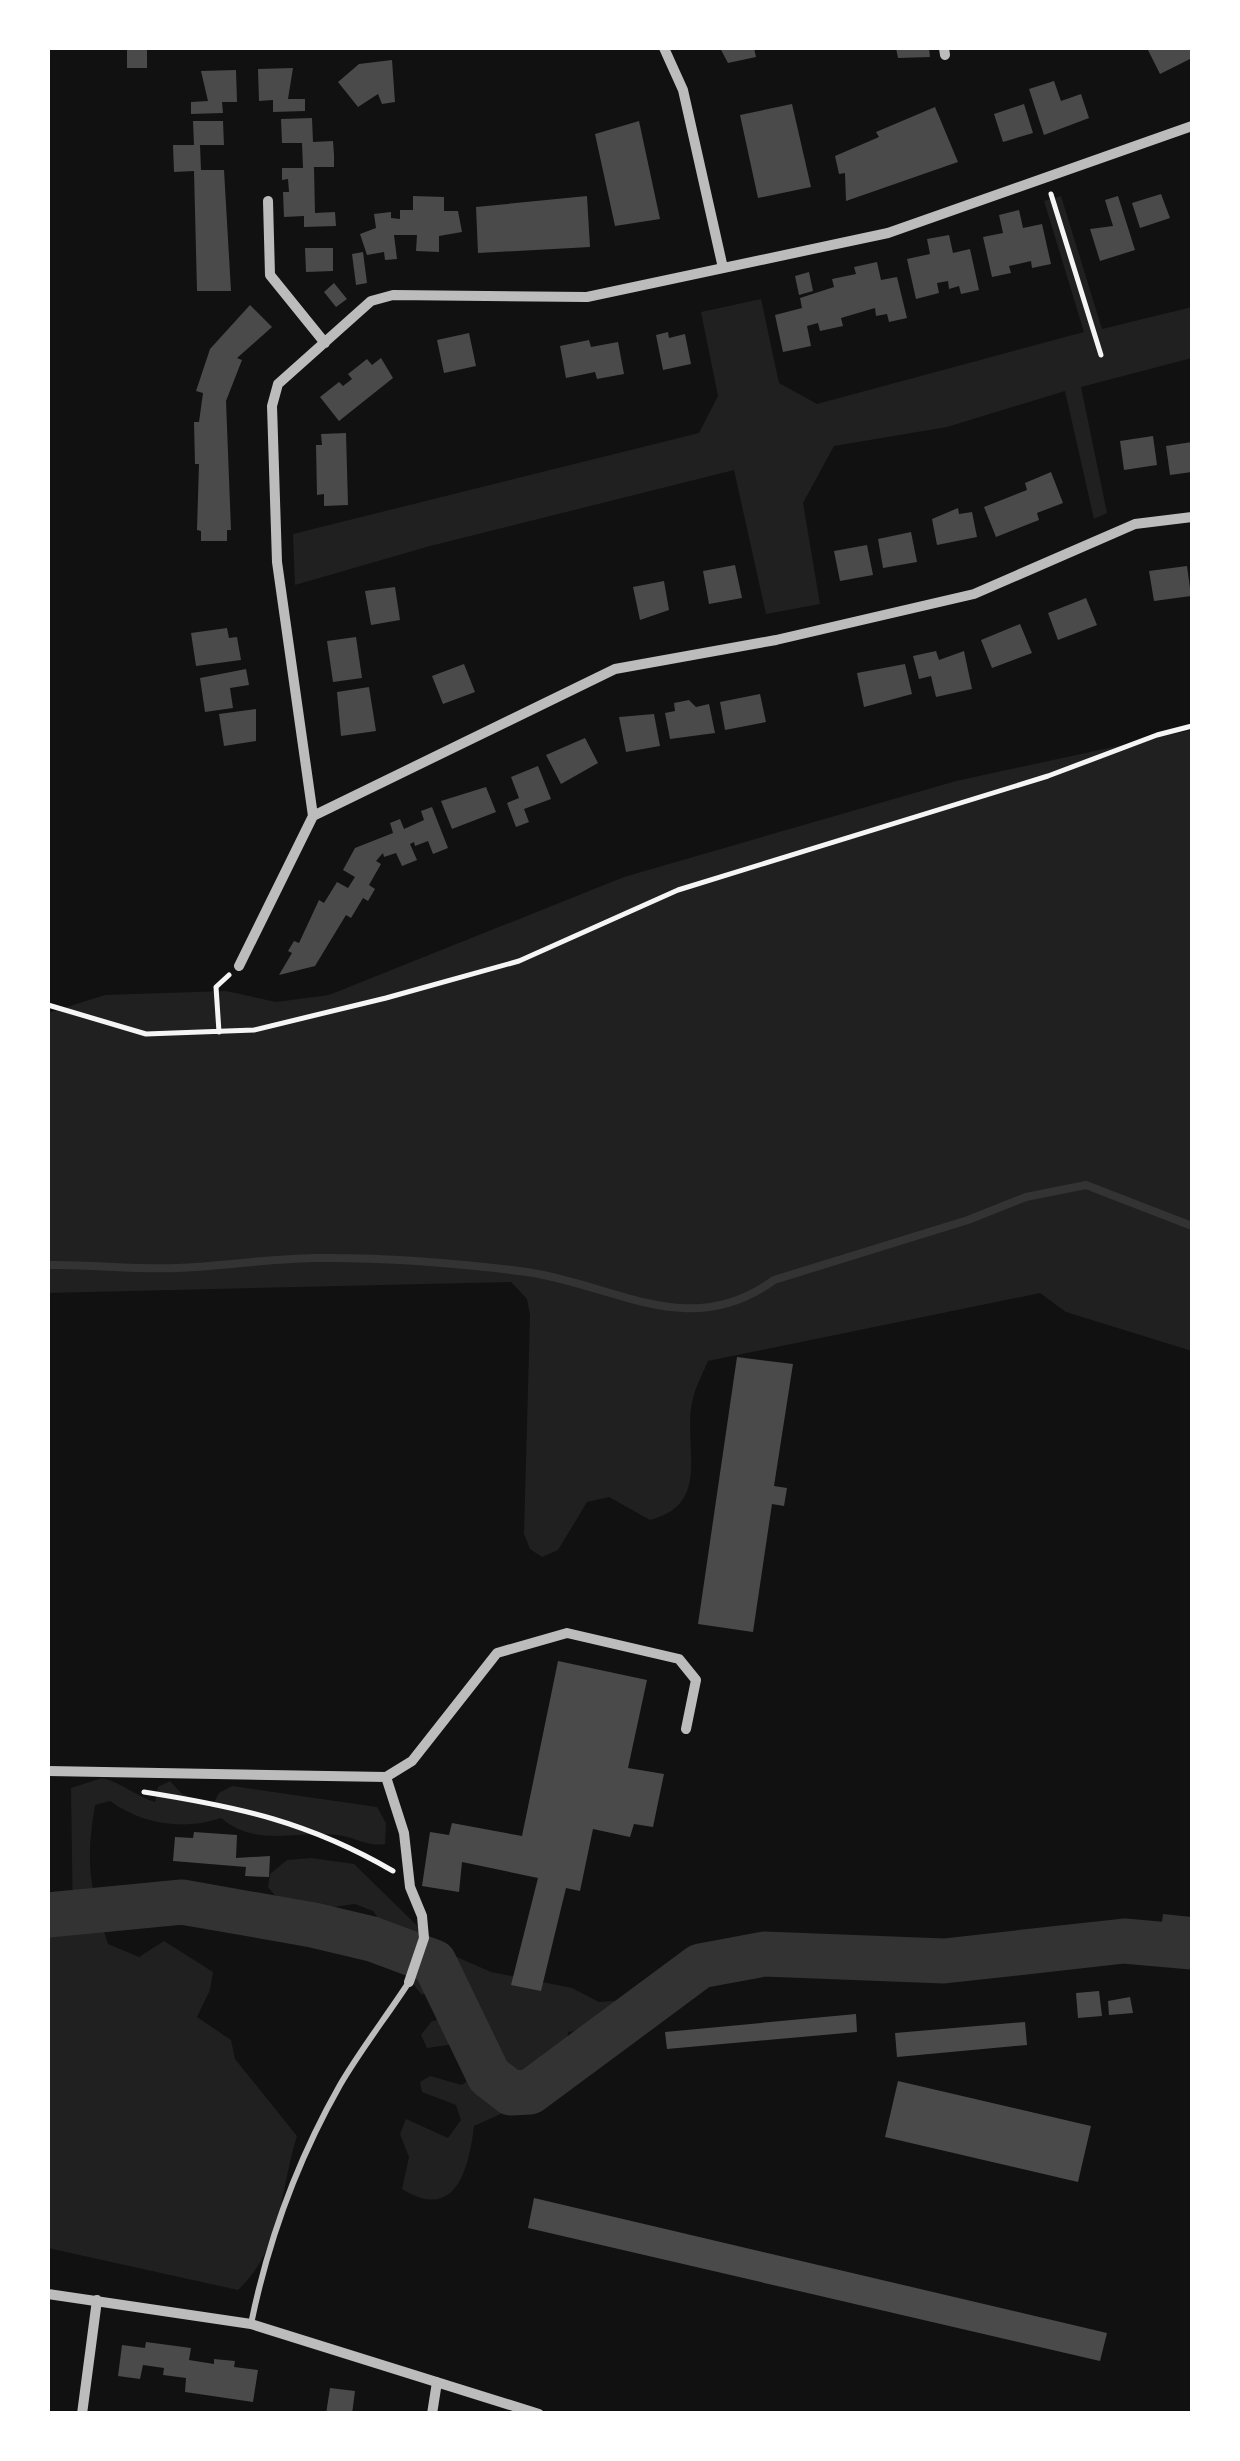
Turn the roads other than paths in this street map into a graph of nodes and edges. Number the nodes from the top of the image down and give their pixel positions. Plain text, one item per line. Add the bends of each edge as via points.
1 (664, 48) edge
2 (1192, 126) edge
3 (268, 200) dead end
4 (723, 268) junction
5 (325, 343) junction
6 (1192, 517) edge
7 (313, 816) junction
8 (238, 966) road end
9 (686, 1730) dead end
10 (48, 1771) edge
11 (386, 1777) junction
12 (409, 1982) joint
13 (48, 2294) edge
14 (97, 2300) junction
15 (252, 2324) junction
16 (437, 2382) junction
17 (82, 2414) edge
18 (432, 2414) edge
19 (538, 2414) edge

1 - 4 street via 682,90
2 - 4 street via 888,232
3 - 5 street via 270,275
4 - 5 street via 587,297 393,294 372,301
5 - 7 street via 278,384 272,406 277,562
6 - 7 street via 1135,524 974,594 615,669
7 - 8 street
9 - 11 street via 696,1680 679,1660 566,1633 497,1653 412,1762
10 - 11 street
11 - 12 street via 422,1916 424,1938
12 - 15 lane via 342,2082 303,2156 261,2276
13 - 14 street
14 - 15 street
14 - 17 street
15 - 16 street
16 - 18 street
16 - 19 street

